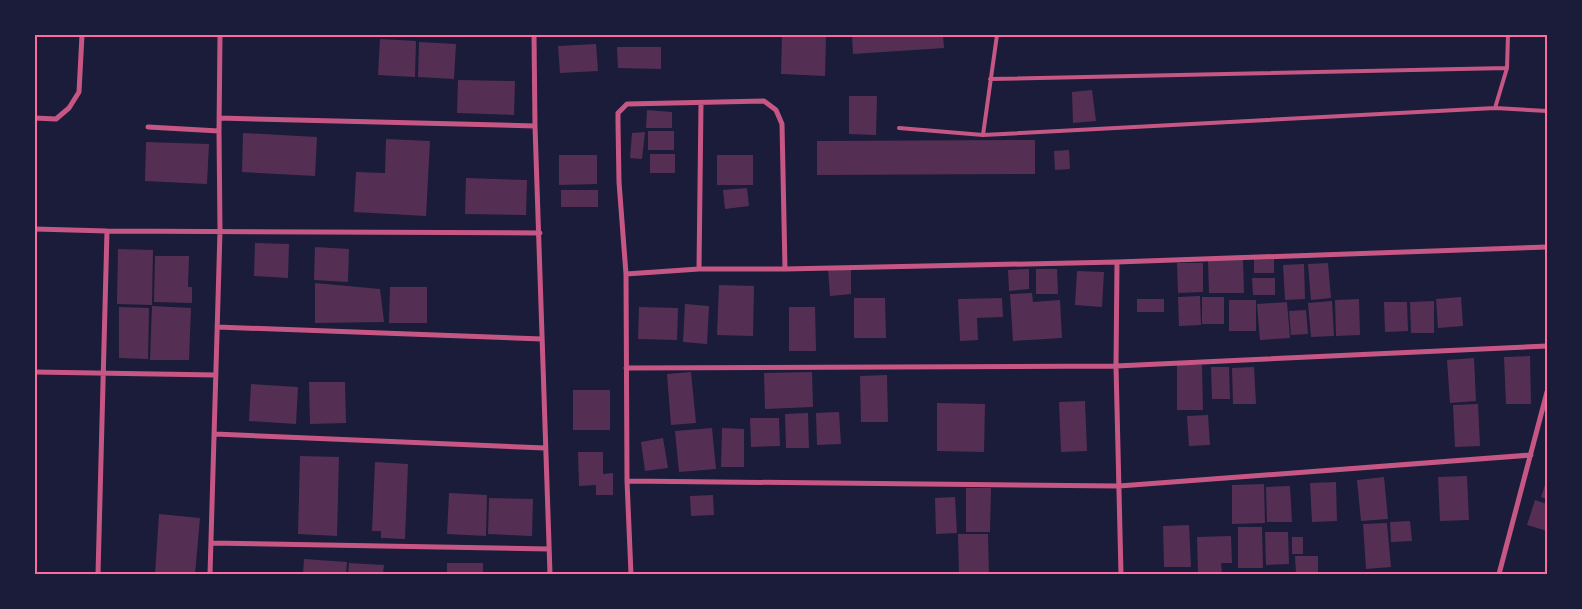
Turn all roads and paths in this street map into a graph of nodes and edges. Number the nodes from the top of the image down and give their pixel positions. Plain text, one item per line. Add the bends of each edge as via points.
1 (82, 35) edge
2 (220, 35) edge
3 (534, 35) edge
4 (997, 35) edge
5 (1508, 35) edge
6 (1507, 68) junction
7 (990, 79) junction
8 (701, 103) junction
9 (1495, 108) junction
10 (1547, 111) edge
11 (35, 118) edge
12 (219, 118) junction
13 (535, 126) junction
14 (148, 127) dead end
15 (899, 128) dead end
16 (219, 132) junction
17 (983, 135) junction
18 (35, 229) edge
19 (107, 231) junction
20 (220, 231) junction
21 (540, 233) junction
22 (1547, 247) edge
23 (1117, 262) junction
24 (699, 269) junction
25 (784, 269) junction
26 (626, 274) junction
27 (217, 327) junction
28 (542, 339) junction
29 (1547, 346) edge
30 (1116, 366) junction
31 (626, 368) junction
32 (35, 372) edge
33 (103, 374) junction
34 (216, 375) junction
35 (1547, 392) edge
36 (215, 434) junction
37 (546, 448) junction
38 (1531, 455) junction
39 (628, 481) junction
40 (1119, 486) junction
41 (211, 543) junction
42 (549, 549) junction
43 (98, 574) edge
44 (210, 574) edge
45 (550, 574) edge
46 (631, 574) edge
47 (1121, 574) edge
48 (1498, 574) edge

1 - 11 street via 78,92 69,108 56,119
2 - 12 street
3 - 13 street
4 - 7 lane
5 - 6 lane
6 - 7 lane
6 - 9 lane
7 - 17 lane
8 - 24 street
8 - 25 street via 764,101 776,110 782,124
8 - 26 street via 627,104 618,113
9 - 10 lane
9 - 17 lane
12 - 13 street
12 - 16 street
13 - 21 street
14 - 16 street
15 - 17 lane
16 - 20 street
18 - 19 street
19 - 20 street
19 - 33 street
20 - 21 street
20 - 27 street
21 - 28 street
22 - 23 street
23 - 25 street
23 - 30 street
24 - 25 street
24 - 26 street
26 - 31 street
27 - 28 street
27 - 34 street
28 - 37 street
29 - 30 street
30 - 31 street
30 - 40 street
31 - 39 street
32 - 33 street
33 - 34 street
33 - 43 street
34 - 36 street
35 - 38 street
36 - 37 street
36 - 41 street
37 - 42 street
38 - 40 street
38 - 48 street
39 - 40 street
39 - 46 street
40 - 47 street
41 - 42 street
41 - 44 street
42 - 45 street

